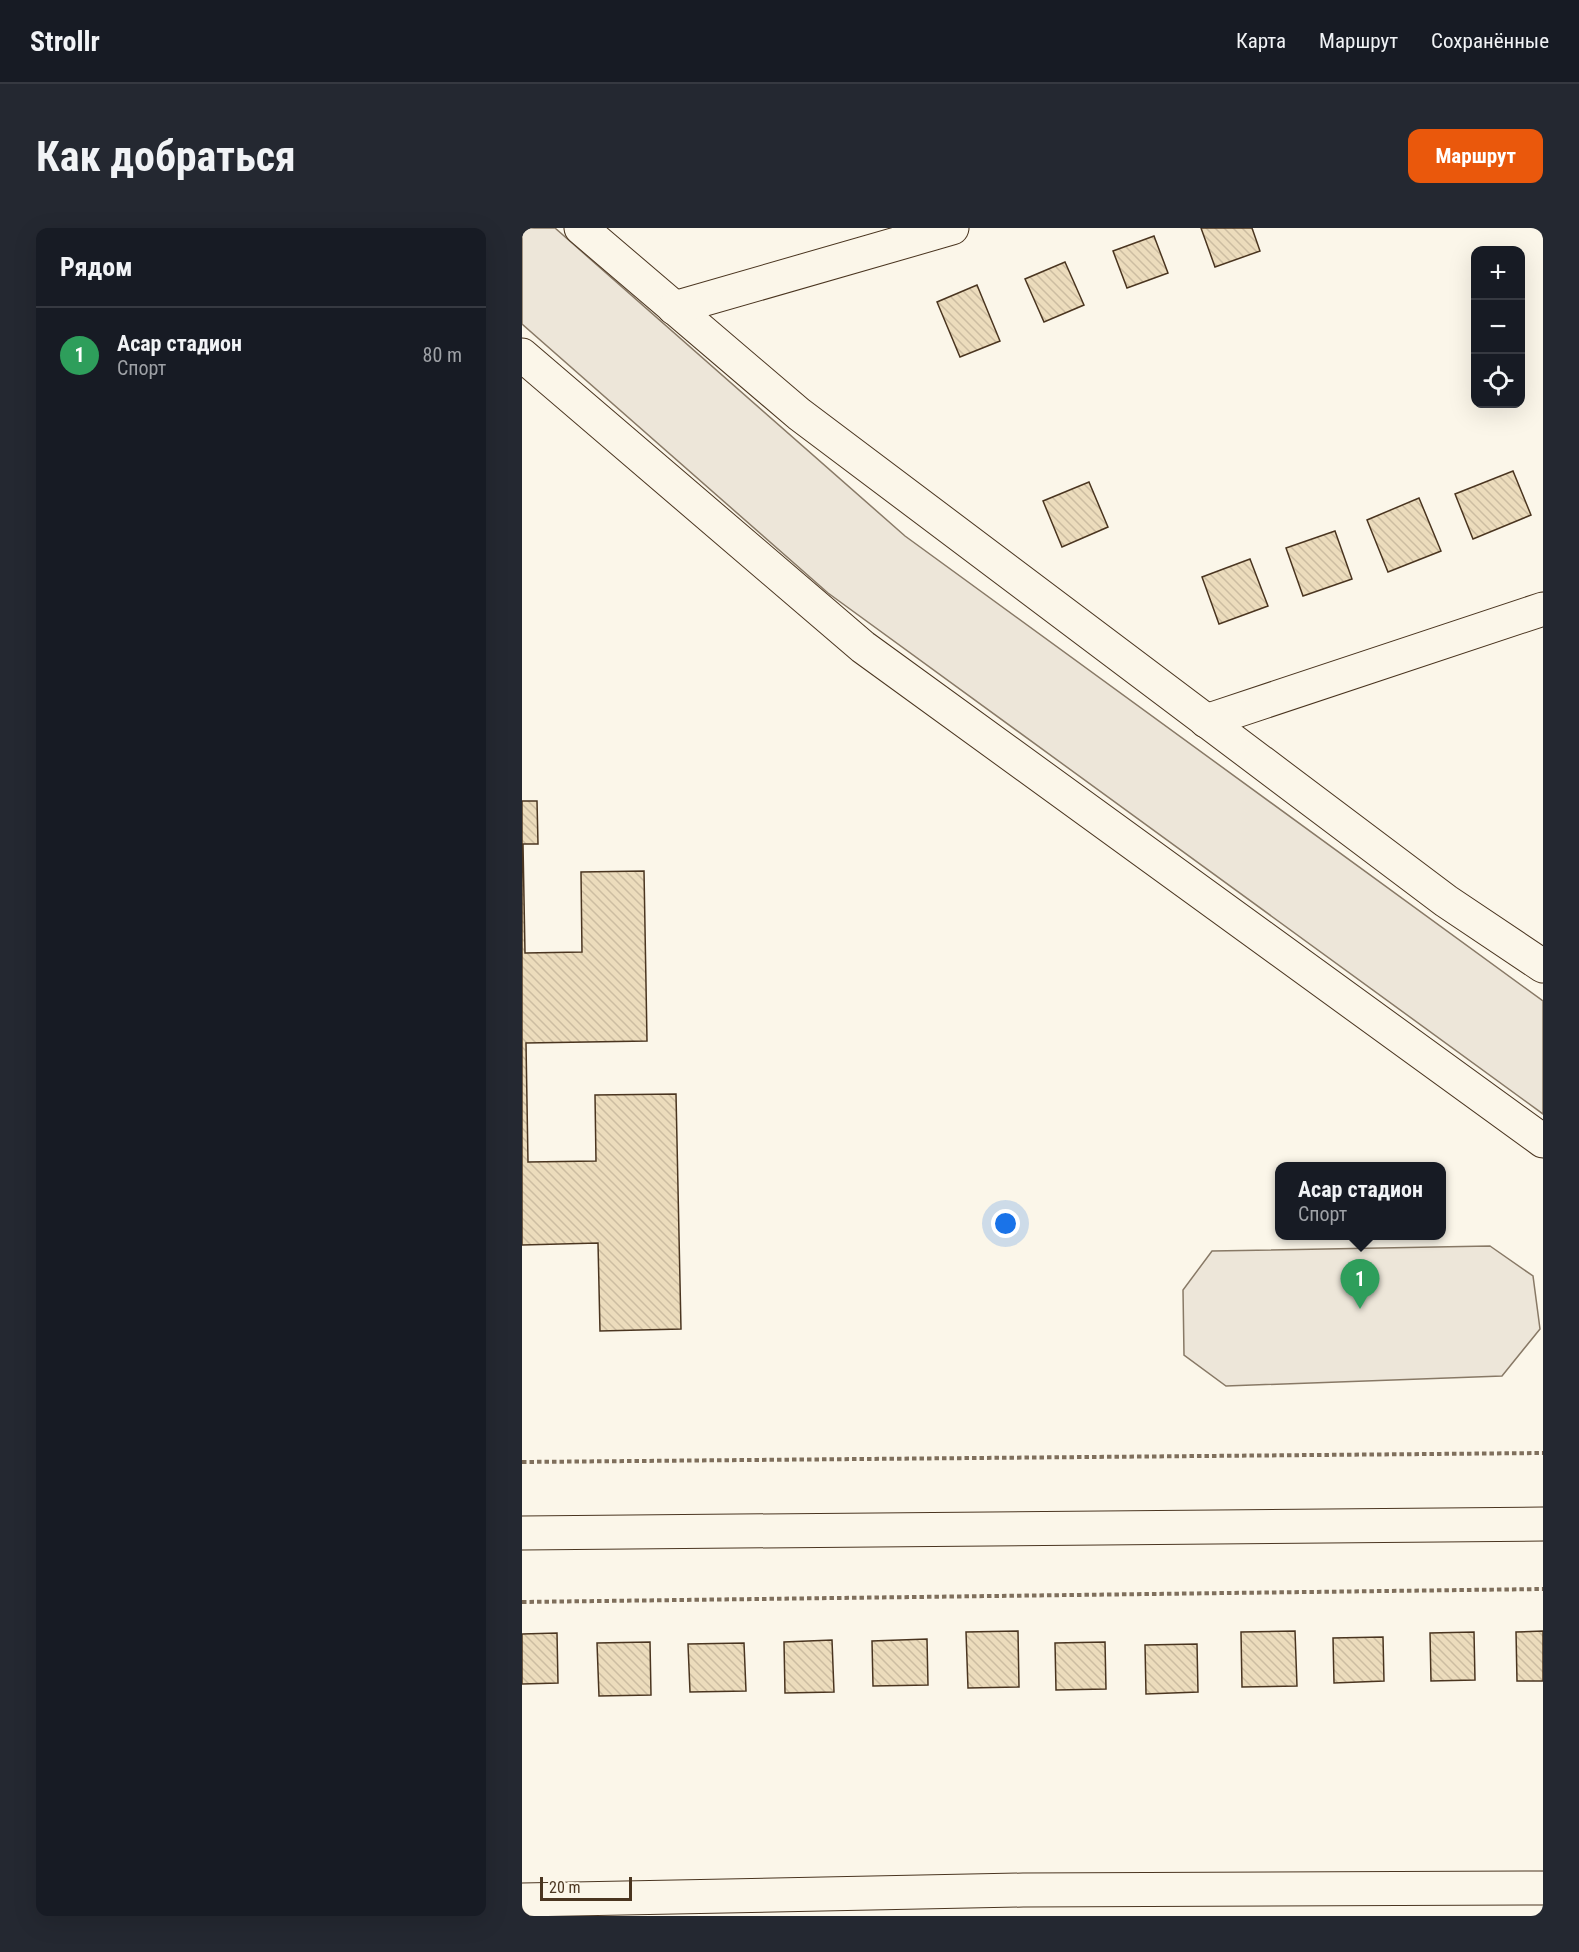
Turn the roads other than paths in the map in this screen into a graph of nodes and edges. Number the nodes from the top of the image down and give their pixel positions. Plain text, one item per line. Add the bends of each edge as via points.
1 (581, 228) edge
2 (951, 228) edge
3 (674, 308) junction
4 (522, 355) edge
5 (1543, 609) edge
6 (1206, 721) junction
7 (1543, 966) edge
8 (1543, 1141) edge
9 (1543, 1524) edge
10 (522, 1533) edge
11 (1543, 1888) edge
12 (522, 1900) edge
13 (1023, 1903) edge

1 - 3 street
2 - 3 street
3 - 6 street via 799,414
4 - 8 street via 863,647
5 - 6 street
6 - 7 street via 1446,901
9 - 10 street
11 - 13 street
12 - 13 street

